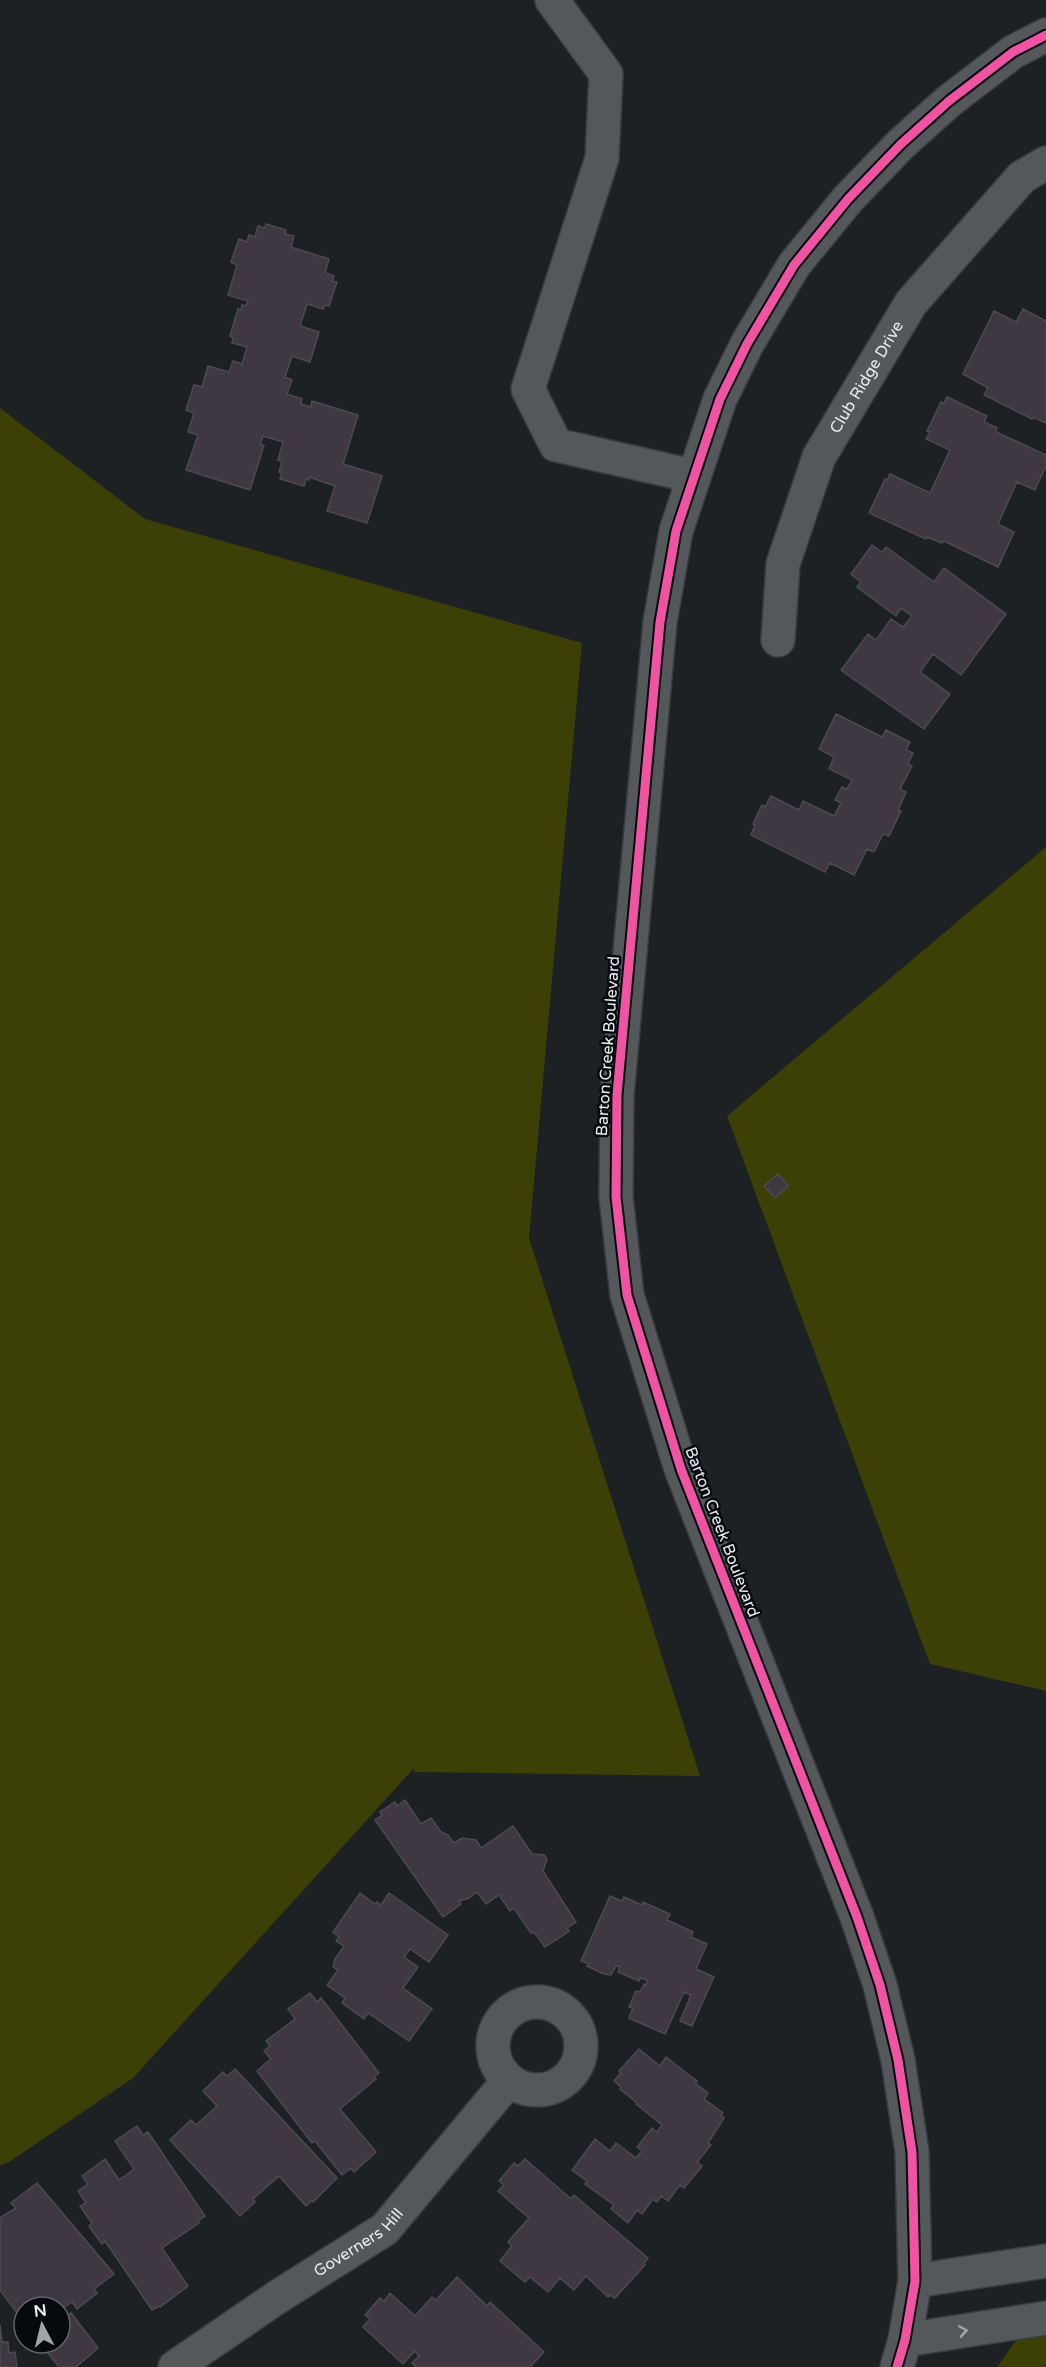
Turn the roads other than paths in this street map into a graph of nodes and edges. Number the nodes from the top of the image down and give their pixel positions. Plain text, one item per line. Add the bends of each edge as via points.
1 (552, 0) edge
2 (1046, 35) edge
3 (1046, 163) edge
4 (693, 477) junction
5 (778, 640) dead end
6 (509, 2080) dead end
7 (1046, 2261) edge
8 (915, 2281) junction
9 (1046, 2318) edge
10 (901, 2354) edge
11 (175, 2367) edge

1 - 4 street via 606,74 602,158 528,389 556,445
2 - 4 street, Barton Creek Boulevard via 1014,52 949,101 901,144 848,199 794,265 720,399
3 - 5 street, Club Ridge Drive via 1022,177 911,303 819,457 783,564
4 - 8 street, Barton Creek Boulevard via 676,531 660,622 617,1095 616,1197 627,1295 681,1469 857,1917 880,1985 898,2060 912,2152
6 - 11 street, Governers Hill via 385,2229
7 - 8 street
8 - 10 street, Barton Creek Boulevard
10 -> 9 street

